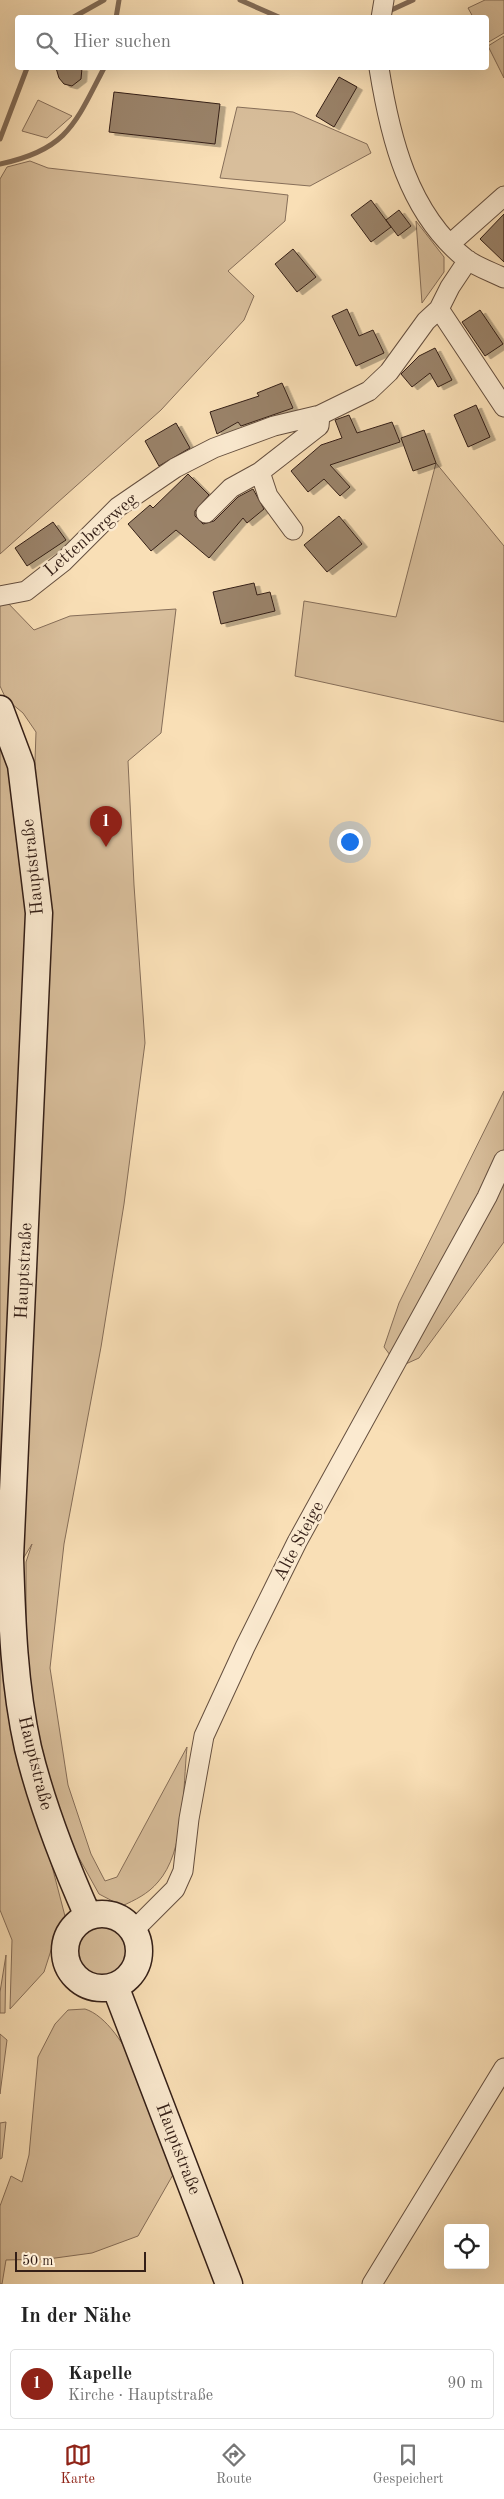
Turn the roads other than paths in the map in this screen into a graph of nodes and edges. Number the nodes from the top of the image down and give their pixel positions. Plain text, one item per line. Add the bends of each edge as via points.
1 (384, 0) edge
2 (382, 15) edge
3 (379, 70) edge
4 (504, 196) edge
5 (450, 244) junction
6 (468, 260) junction
7 (504, 278) edge
8 (439, 308) junction
9 (504, 407) edge
10 (320, 415) junction
11 (260, 472) junction
12 (206, 513) dead end
13 (292, 530) dead end
14 (0, 596) edge
15 (0, 709) edge
16 (504, 1160) edge
17 (88, 1916) junction
18 (133, 1931) junction
19 (115, 1986) junction
20 (504, 2068) edge
21 (229, 2284) edge
22 (372, 2284) edge

1 - 2 street
3 - 5 street via 397,150 410,187 425,213
4 - 5 street
5 - 6 street
6 - 7 street
6 - 8 street, Lettenbergweg
8 - 9 street
8 - 10 street, Lettenbergweg via 389,372 369,391
10 - 11 street via 319,426
10 - 14 street, Lettenbergweg via 274,426 214,448 175,468 118,507 63,562 26,590
11 - 12 street via 231,488
11 - 13 street via 268,496
15 - 17 main road, Hauptstraße via 21,765 39,913 10,1558 12,1643 28,1748 60,1853
16 - 18 street, Alte Steige via 487,1197 290,1556 249,1639 204,1736 183,1872 175,1889
17 - 18 main road via 112,1916
17 - 19 main road via 68,1933 64,1952 67,1966 86,1986 105,1989
18 - 19 main road via 139,1956 136,1967 128,1978
19 - 21 main road, Hauptstraße
20 - 22 street

